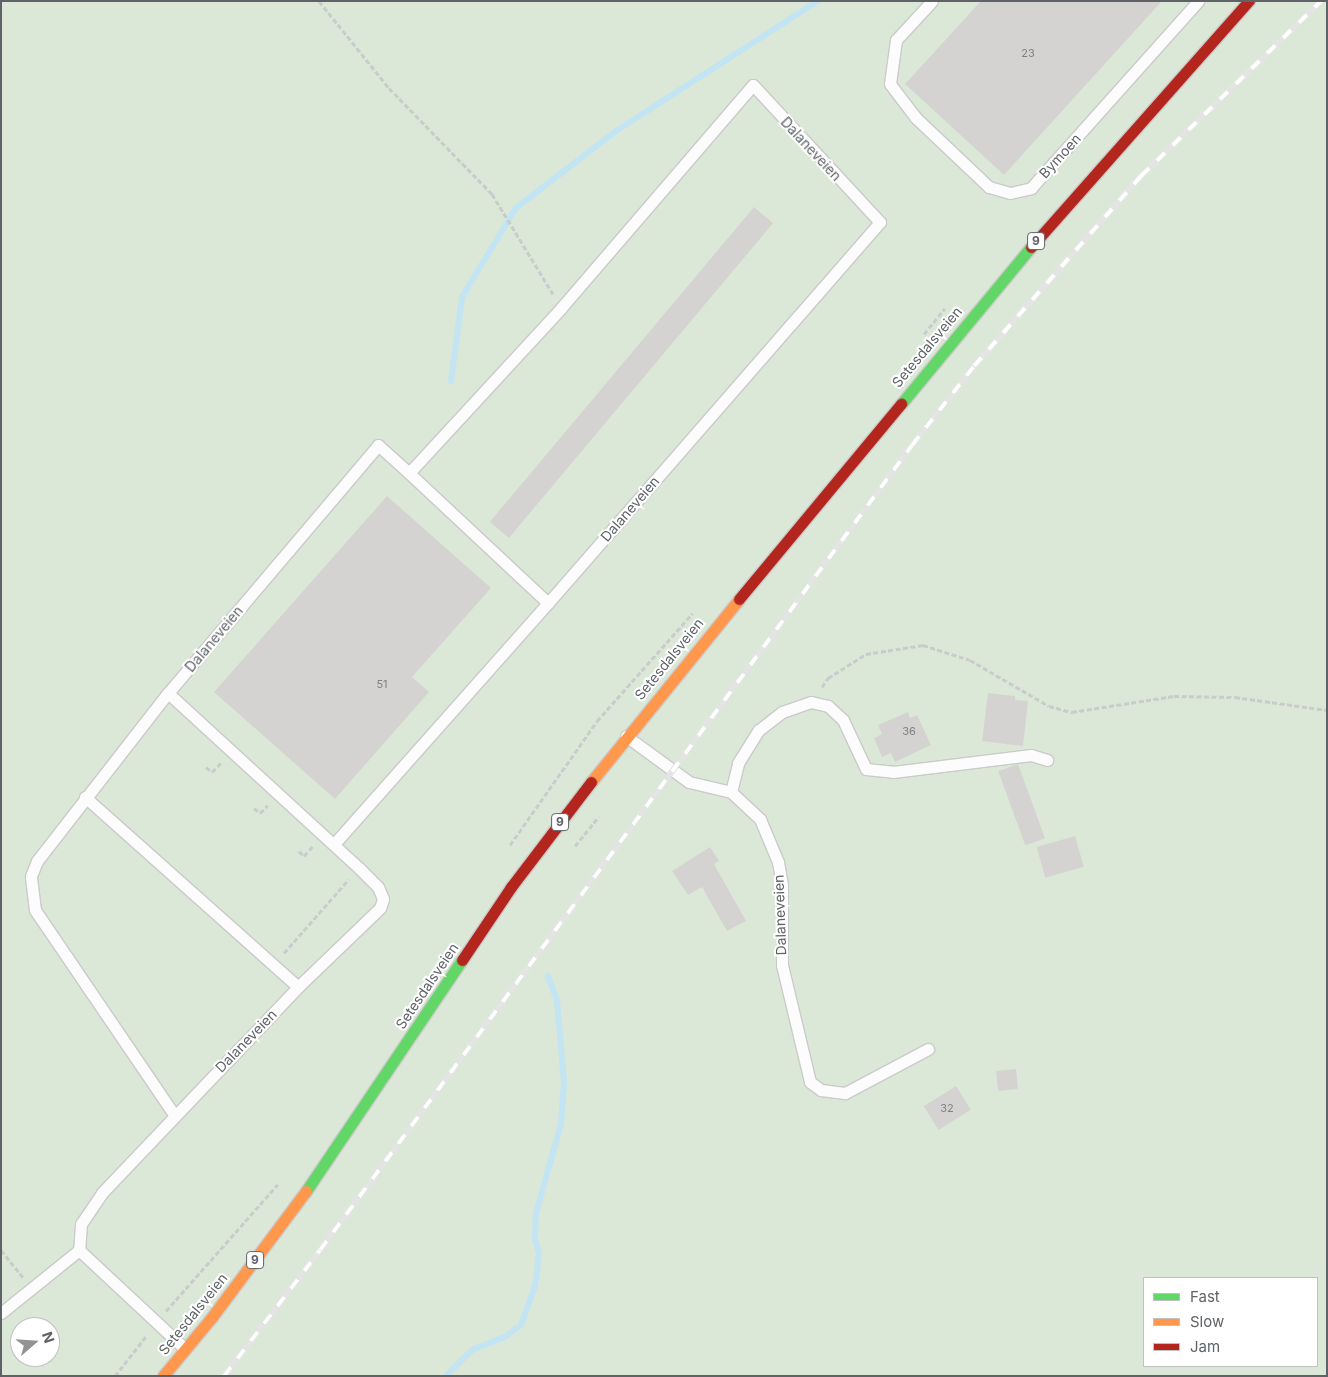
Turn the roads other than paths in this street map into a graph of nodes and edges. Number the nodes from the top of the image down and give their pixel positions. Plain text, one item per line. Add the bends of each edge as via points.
1 (932, 1) edge
2 (1198, 1) edge
3 (1249, 1) edge
4 (409, 473) junction
5 (548, 603) junction
6 (168, 693) junction
7 (626, 736) junction
8 (1047, 760) dead end
9 (731, 792) junction
10 (85, 797) junction
11 (334, 844) junction
12 (298, 987) junction
13 (928, 1049) dead end
14 (175, 1116) junction
15 (79, 1250) junction
16 (1, 1313) edge
17 (186, 1349) junction
18 (163, 1376) edge

1 - 2 lane, Bymoen via 896,40 890,84 916,118 989,187 1010,193 1031,188
3 - 7 highway, Setesdalsveien / 9 via 1018,262
4 - 5 lane, Dalaneveien
4 - 5 lane, Dalaneveien via 561,308 752,85 880,222
4 - 6 lane, Dalaneveien via 378,445
5 - 11 lane, Dalaneveien
6 - 10 lane
6 - 11 lane, Dalaneveien
7 - 9 lane, Dalaneveien via 689,782
7 - 17 highway, Setesdalsveien / 9 via 511,887 292,1211
8 - 9 lane via 1031,754 892,772 866,769 843,720 828,706 811,702 782,712 759,730 738,763
9 - 13 lane, Dalaneveien via 760,819 776,855 782,885 782,965 810,1082 821,1090 838,1094 856,1089
10 - 12 lane
10 - 14 lane via 37,861 31,876 35,910
11 - 12 lane, Dalaneveien via 378,887 383,899 380,908
12 - 14 lane, Dalaneveien
14 - 15 lane, Dalaneveien via 102,1193 81,1224
15 - 16 lane
15 - 17 lane
17 - 18 highway, Setesdalsveien / 9

